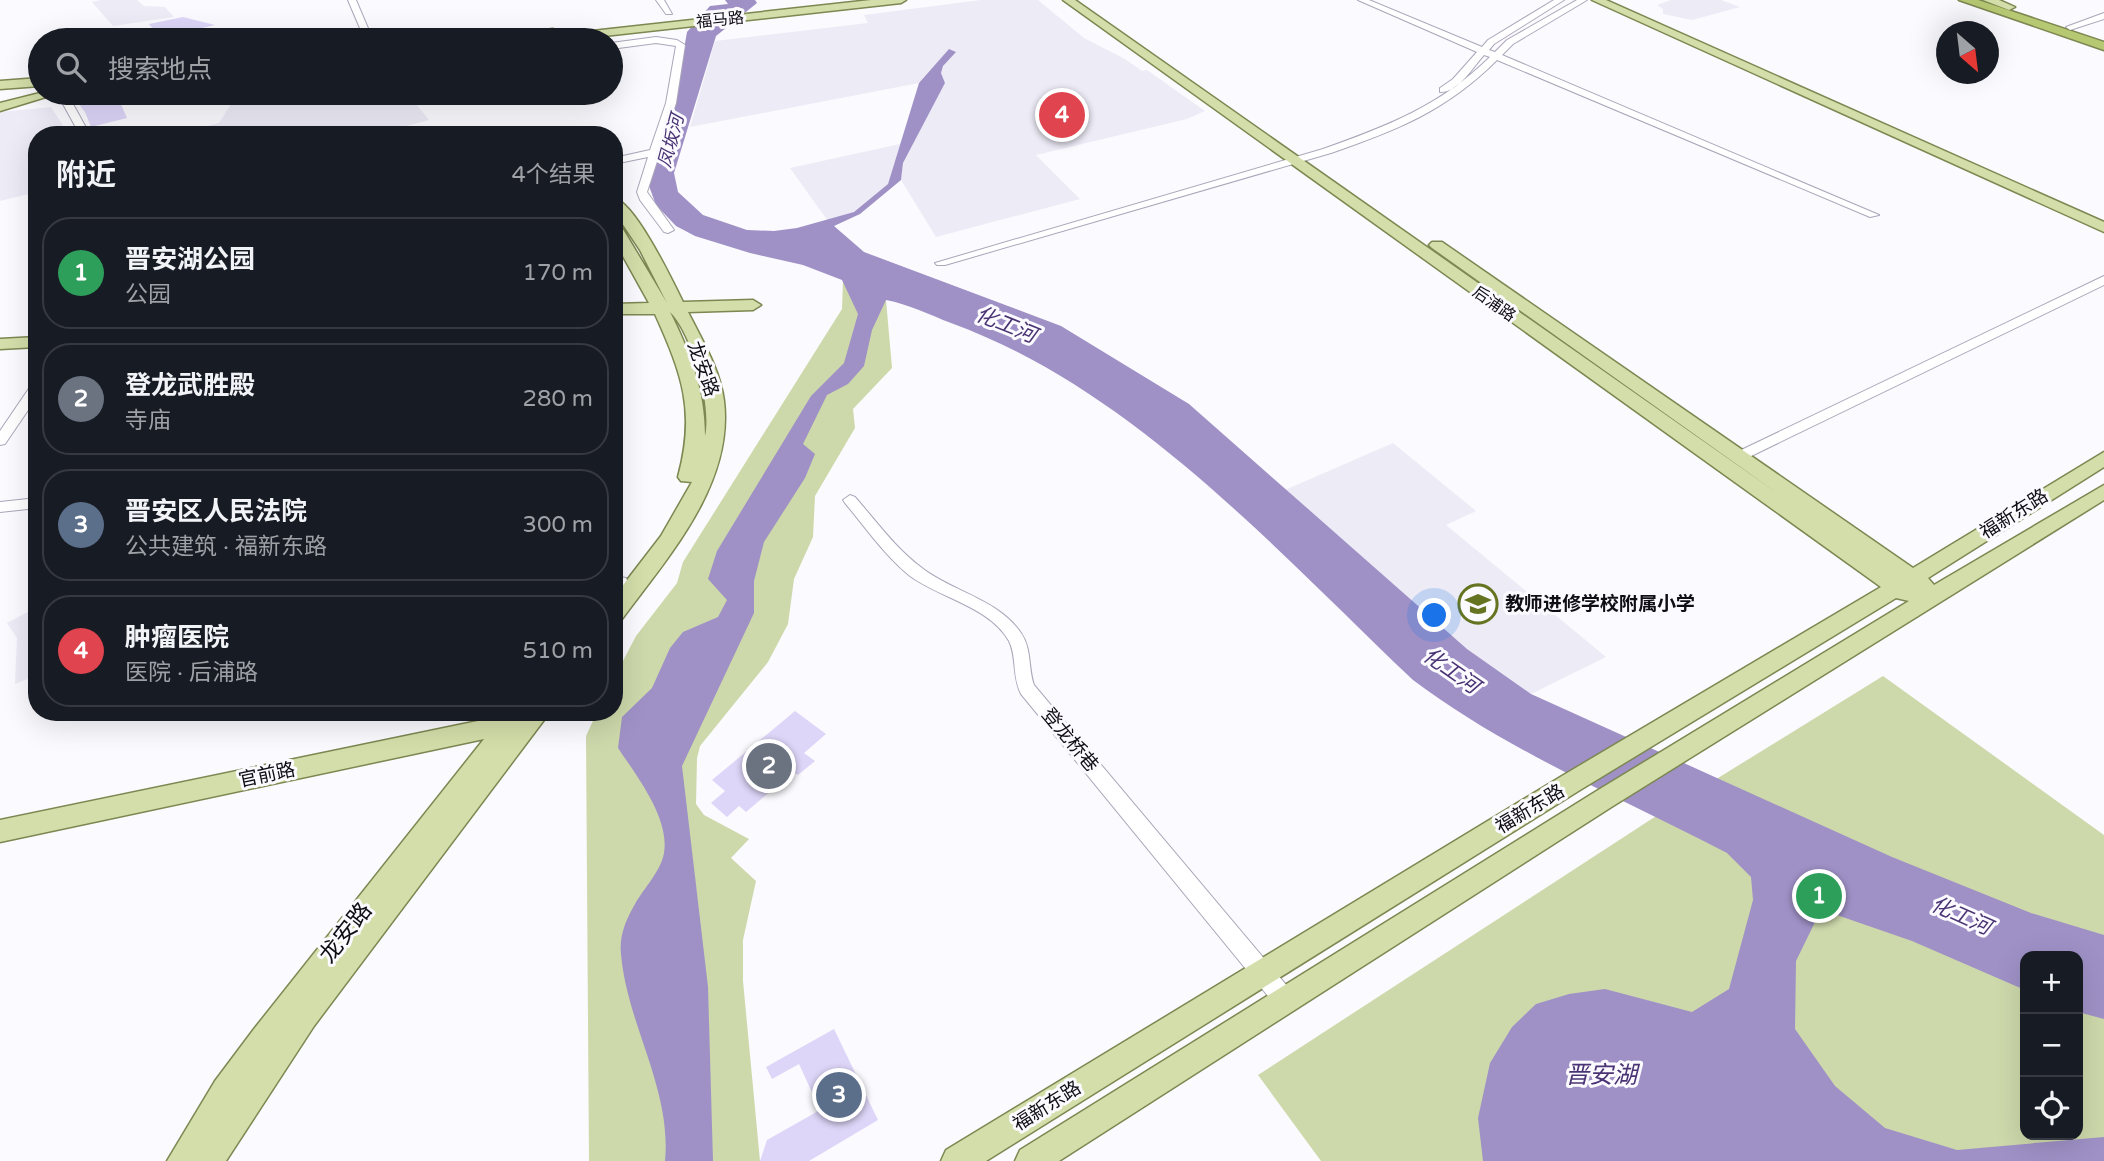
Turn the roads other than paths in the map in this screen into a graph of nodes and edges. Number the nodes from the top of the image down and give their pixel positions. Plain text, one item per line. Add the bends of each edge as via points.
1 (352, 0) edge
2 (660, 0) edge
3 (834, 0) edge
4 (901, 0) edge
5 (1068, 0) edge
6 (1084, 0) edge
7 (1362, 0) edge
8 (1560, 0) edge
9 (1583, 0) edge
10 (1597, 0) edge
11 (1608, 0) edge
12 (1963, 0) edge
13 (1987, 0) edge
14 (2004, 9) junction
15 (670, 12) dead end
16 (752, 13) junction
17 (2104, 16) edge
18 (694, 20) junction
19 (2070, 27) junction
20 (364, 28) edge
21 (609, 28) edge
22 (623, 33) edge
23 (2104, 38) edge
24 (623, 45) edge
25 (2104, 46) edge
26 (1483, 51) junction
27 (1495, 56) junction
28 (28, 83) edge
29 (0, 85) edge
30 (28, 93) edge
31 (0, 95) edge
32 (28, 100) edge
33 (69, 105) edge
34 (0, 107) edge
35 (80, 126) edge
36 (653, 153) junction
37 (1301, 158) junction
38 (623, 159) edge
39 (623, 214) edge
40 (1874, 215) dead end
41 (2104, 221) edge
42 (2104, 228) edge
43 (668, 230) dead end
44 (623, 239) edge
45 (941, 263) dead end
46 (2104, 280) edge
47 (753, 301) dead end
48 (623, 303) edge
49 (667, 305) junction
50 (623, 308) edge
51 (28, 335) edge
52 (0, 337) edge
53 (28, 342) edge
54 (0, 344) edge
55 (28, 400) edge
56 (0, 441) edge
57 (1740, 456) junction
58 (2104, 458) edge
59 (2104, 491) edge
60 (850, 500) dead end
61 (28, 504) edge
62 (0, 507) edge
63 (623, 576) edge
64 (1905, 583) junction
65 (1929, 600) junction
66 (623, 601) edge
67 (495, 721) edge
68 (498, 721) edge
69 (517, 721) edge
70 (517, 721) edge
71 (0, 817) edge
72 (0, 831) edge
73 (1262, 973) junction
74 (1285, 1000) junction
75 (183, 1161) edge
76 (208, 1161) edge
77 (957, 1161) edge
78 (1031, 1161) edge

1 - 20 street
2 - 15 street
3 - 16 main road, 福马路
4 - 16 main road, 福马路
5 - 37 main road, 后浦路
6 - 37 main road, 后浦路
7 - 26 street
8 - 26 street via 1508,30
9 - 27 street via 1510,42
10 - 42 main road
11 - 41 main road
12 - 14 highway
13 - 14 highway
14 - 19 highway
14 - 25 highway
16 - 18 main road, 福马路
17 - 19 street
18 - 21 main road, 福马路
18 - 22 main road, 福马路
19 - 23 highway
24 - 36 street via 659,41 681,45 671,103
26 - 27 street
26 - 37 street via 1456,81 1439,92
27 - 37 street via 1462,89 1433,107 1375,134
27 - 40 street
28 - 29 main road
30 - 31 main road
32 - 34 main road
33 - 35 street
36 - 38 street
36 - 43 street via 643,196
37 - 45 street
37 - 57 main road, 后浦路
37 - 64 main road, 后浦路
39 - 49 main road, 龙安路
44 - 49 main road, 龙安路
46 - 57 street
47 - 49 main road
48 - 49 main road
49 - 50 main road
49 - 63 main road, 龙安路 via 691,386 697,421 695,456 664,523
49 - 66 main road, 龙安路 via 704,364 713,389 716,417 711,451 684,518
51 - 52 main road
53 - 54 main road
55 - 56 street
57 - 64 main road, 后浦路
58 - 64 main road, 福新东路
59 - 65 main road, 福新东路
60 - 73 street, 登龙桥巷 via 917,573 976,604 1011,633 1020,648 1020,673 1027,689
61 - 62 street
64 - 65 main road, 后浦路
64 - 73 main road, 福新东路
65 - 74 main road, 福新东路
67 - 71 main road, 官前路
68 - 72 main road, 官前路
69 - 75 main road, 龙安路 via 264,1039
70 - 76 main road, 龙安路 via 304,1016
73 - 74 street, 登龙桥巷
73 - 77 main road, 福新东路
74 - 78 main road, 福新东路

